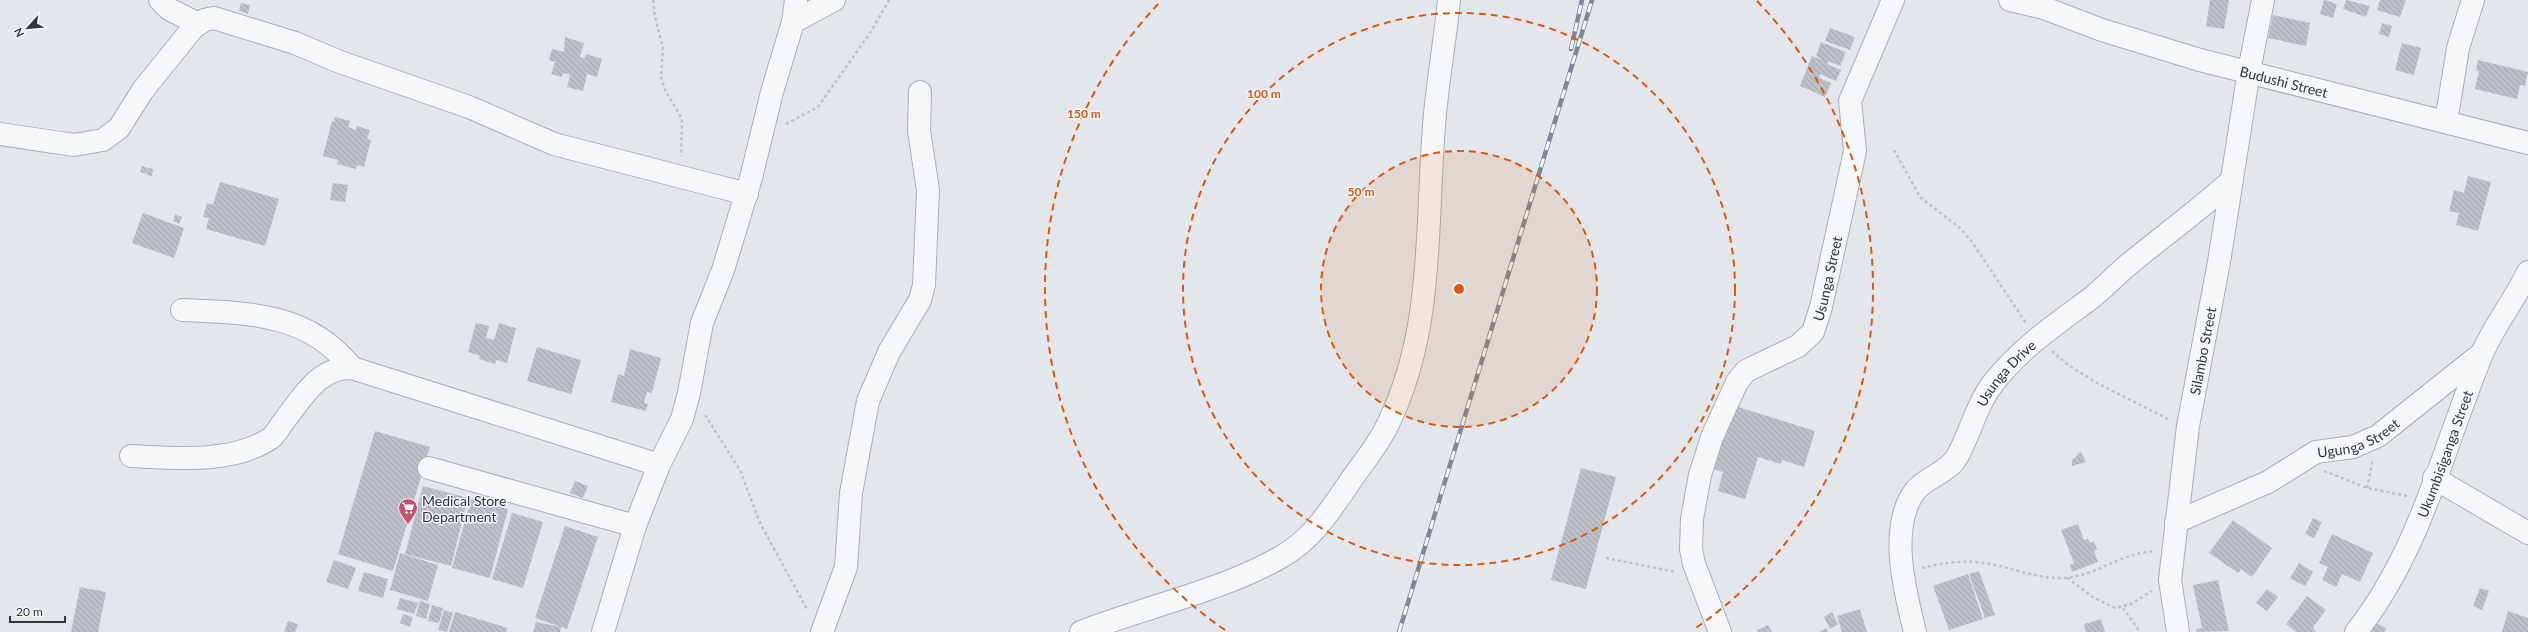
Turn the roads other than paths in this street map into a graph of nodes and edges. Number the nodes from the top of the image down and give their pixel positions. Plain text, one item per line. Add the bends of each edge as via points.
1 (160, 0) edge
2 (796, 0) edge
3 (834, 0) edge
4 (1449, 0) edge
5 (1893, 0) edge
6 (2010, 0) edge
7 (2263, 0) edge
8 (2473, 0) edge
9 (2044, 4) edge
10 (793, 22) junction
11 (198, 24) junction
12 (2249, 71) junction
13 (920, 92) dead end
14 (2446, 122) junction
15 (0, 134) edge
16 (2528, 143) edge
17 (2231, 181) junction
18 (747, 194) junction
19 (2528, 272) edge
20 (182, 310) dead end
21 (2483, 352) junction
22 (352, 368) junction
23 (131, 456) dead end
24 (659, 464) junction
25 (429, 468) dead end
26 (2431, 488) junction
27 (2176, 522) junction
28 (635, 526) junction
29 (2528, 533) edge
30 (816, 625) edge
31 (603, 632) edge
32 (1081, 632) edge
33 (1720, 632) edge
34 (1915, 632) edge
35 (2178, 632) edge
36 (2356, 632) edge

1 - 11 street via 169,9
2 - 10 street
3 - 10 street
4 - 32 street via 1434,125 1424,302 1420,331 1404,385 1388,426 1324,520 1306,540 1287,553 1235,579
5 - 33 street, Usunga Street via 1850,101 1855,151 1821,307 1813,332 1798,346 1746,371 1729,396 1700,474 1692,519 1691,549 1699,579
6 - 9 street, Budushi Street
7 - 12 street, Silambo Street
8 - 14 street via 2458,48
9 - 12 street, Budushi Street via 2158,48
10 - 18 street via 772,92
11 - 15 street via 143,90 119,128 103,140 74,146
11 - 18 street via 214,18 224,20 470,107 554,144 686,176
12 - 14 street, Budushi Street
12 - 17 street, Silambo Street
13 - 30 street via 919,131 928,190 924,285 920,300 889,352 868,401 851,493 846,567
14 - 16 street, Budushi Street
17 - 27 street, Silambo Street via 2219,262 2188,426
17 - 34 street, Usunga Drive via 2091,298 2038,337 1995,381 1984,396 1952,464 1923,483 1910,499 1903,527 1902,574
18 - 24 street via 723,270 702,323 682,419
19 - 21 street, Ukumbisiganga Street
20 - 22 street via 285,320 319,335 341,354
21 - 26 street, Ukumbisiganga Street
21 - 27 street, Ugunga Street via 2372,439 2353,447 2316,452 2268,482
22 - 23 street via 340,367 326,373 312,385 272,437 257,445 222,455 170,458
22 - 24 street
24 - 28 street
25 - 28 street
26 - 29 street
26 - 36 street, Ukumbisiganga Street via 2420,522 2393,578 2375,609
27 - 35 street, Silambo Street via 2170,580
28 - 31 street

